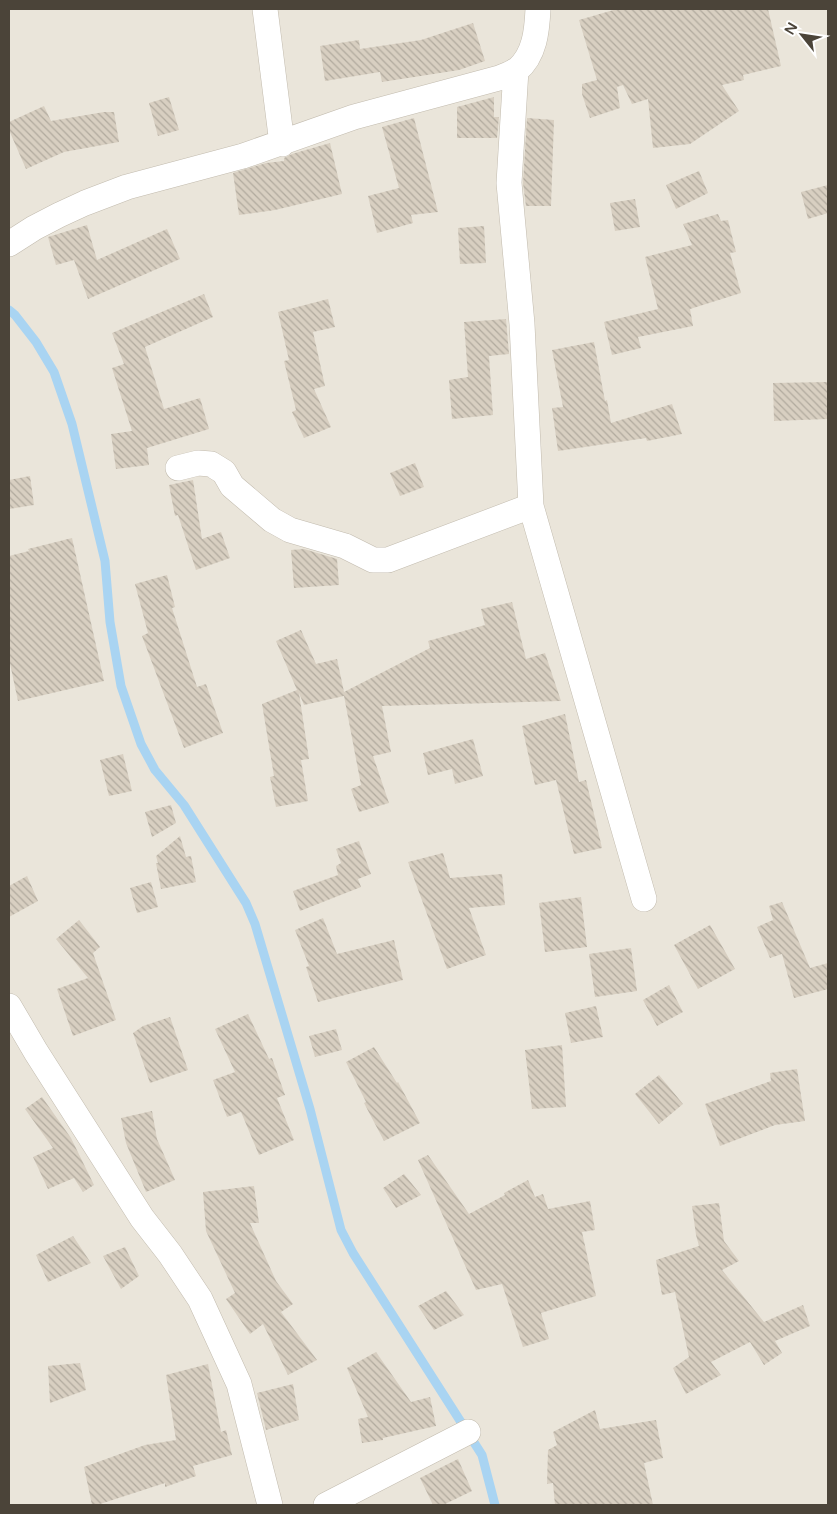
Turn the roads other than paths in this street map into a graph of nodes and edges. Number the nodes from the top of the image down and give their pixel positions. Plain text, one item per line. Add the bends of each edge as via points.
1 (265, 9) edge
2 (538, 9) edge
3 (516, 70) junction
4 (282, 144) junction
5 (9, 244) edge
6 (178, 468) dead end
7 (531, 506) junction
8 (644, 899) dead end
9 (9, 1006) edge
10 (468, 1432) dead end
11 (270, 1505) edge
12 (326, 1505) edge

1 - 4 street
2 - 3 street via 534,42 528,58
3 - 4 street via 483,84 354,117
3 - 7 street via 509,183 522,324
4 - 5 street via 85,203
6 - 7 street via 198,463 211,464 224,472 232,486 272,520 290,530 345,546 373,560 388,560
7 - 8 street
9 - 11 street via 142,1218 200,1299 239,1384
10 - 12 street

